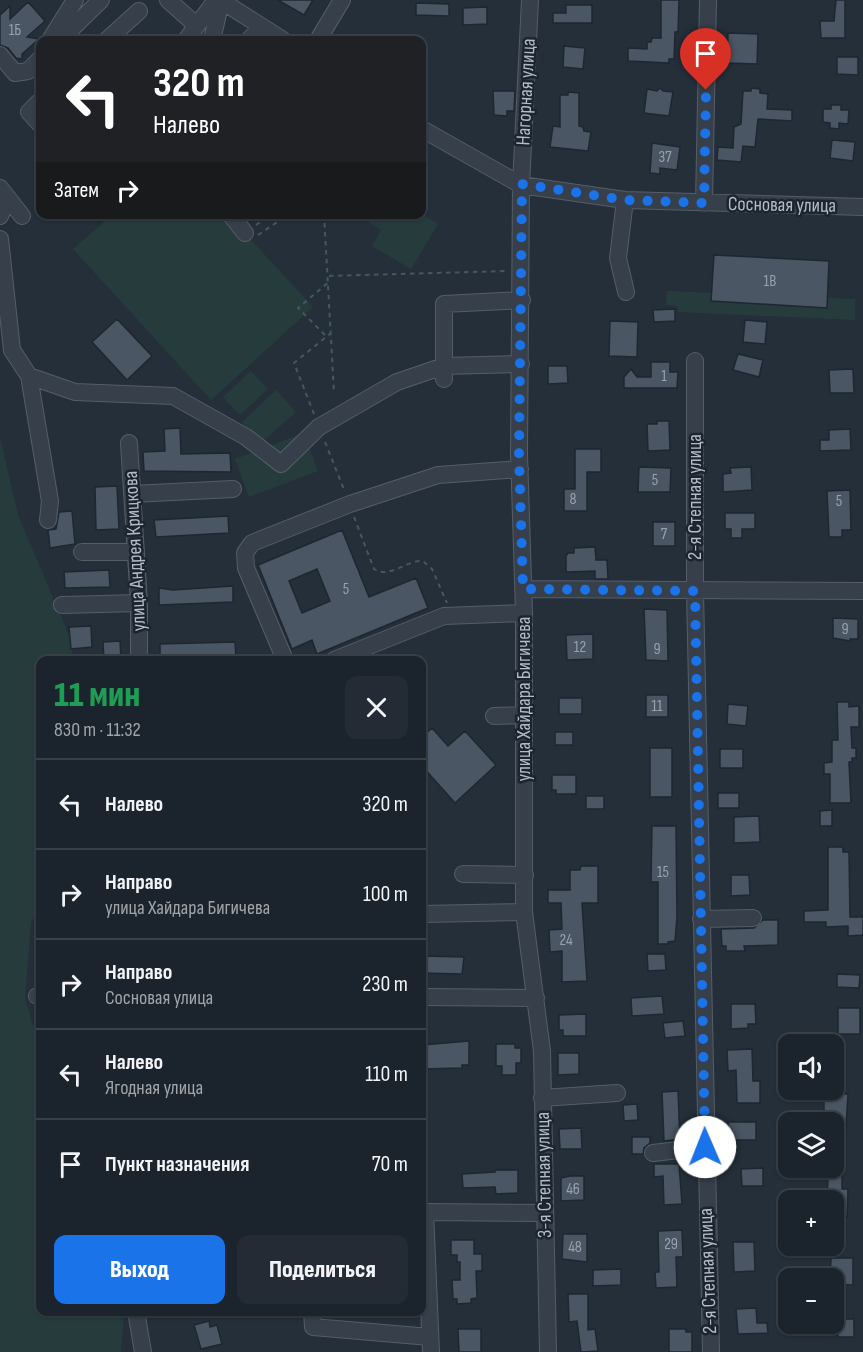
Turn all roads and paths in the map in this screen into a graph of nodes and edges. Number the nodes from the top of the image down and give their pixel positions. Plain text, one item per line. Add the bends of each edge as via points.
1 (75, 0) edge
2 (100, 0) edge
3 (168, 0) edge
4 (219, 0) edge
5 (342, 0) edge
6 (530, 0) edge
7 (708, 0) edge
8 (140, 12) dead end
9 (196, 26) junction
10 (261, 27) junction
11 (52, 36) edge
12 (64, 36) edge
13 (112, 36) edge
14 (189, 36) edge
15 (213, 36) edge
16 (253, 36) edge
17 (276, 36) edge
18 (320, 36) edge
19 (0, 55) edge
20 (36, 62) edge
21 (36, 105) edge
22 (36, 120) edge
23 (426, 131) edge
24 (522, 184) junction
25 (4, 193) edge
26 (625, 200) junction
27 (704, 203) junction
28 (863, 207) edge
29 (0, 216) edge
30 (22, 216) dead end
31 (234, 219) edge
32 (266, 219) edge
33 (280, 219) edge
34 (324, 219) edge
35 (248, 237) junction
36 (0, 239) edge
37 (522, 270) junction
38 (329, 276) junction
39 (329, 282) junction
40 (626, 292) dead end
41 (522, 300) junction
42 (331, 333) junction
43 (326, 335) junction
44 (695, 361) dead end
45 (521, 364) junction
46 (444, 373) junction
47 (29, 376) junction
48 (334, 393) dead end
49 (319, 427) junction
50 (129, 443) dead end
51 (520, 470) junction
52 (233, 489) dead end
53 (132, 494) junction
54 (350, 504) junction
55 (48, 520) dead end
56 (82, 552) dead end
57 (136, 552) junction
58 (523, 589) junction
59 (695, 591) junction
60 (863, 591) edge
61 (139, 603) junction
62 (62, 605) dead end
63 (524, 613) junction
64 (444, 616) junction
65 (139, 656) edge
66 (283, 656) edge
67 (344, 656) edge
68 (524, 715) junction
69 (494, 716) dead end
70 (463, 874) dead end
71 (525, 875) junction
72 (524, 912) junction
73 (426, 914) edge
74 (753, 918) dead end
75 (701, 919) junction
76 (426, 997) edge
77 (536, 998) junction
78 (617, 1093) dead end
79 (542, 1098) junction
80 (705, 1147) junction
81 (653, 1153) dead end
82 (426, 1212) edge
83 (545, 1213) junction
84 (426, 1269) edge
85 (137, 1316) edge
86 (312, 1316) edge
87 (430, 1345) edge
88 (143, 1352) edge
89 (548, 1352) edge
90 (711, 1352) edge

1 - 11 street
2 - 12 street
3 - 9 street
4 - 9 street
4 - 10 street
4 - 15 street
5 - 18 street
6 - 24 street, Нагорная улица
7 - 27 street
8 - 13 street
9 - 14 street
10 - 16 street
10 - 17 street
19 - 20 street via 15,72 28,71
21 - 22 street via 29,112
23 - 24 street, Сосновая улица
24 - 26 street, Сосновая улица
24 - 37 street, улица Хайдара Бигичева
25 - 29 street
25 - 30 street
26 - 27 street, Сосновая улица
26 - 40 street via 618,258
27 - 28 street, Сосновая улица
31 - 35 street
32 - 35 path
33 - 35 path
34 - 38 path
36 - 47 street via 12,350
37 - 38 path
37 - 41 street, улица Хайдара Бигичева
38 - 39 path
39 - 42 path
39 - 43 path via 298,308
41 - 45 street, улица Хайдара Бигичева
41 - 46 street via 444,304
42 - 43 path
42 - 48 path
43 - 49 path via 294,363
44 - 59 street, 2-я Степная улица
45 - 46 street
45 - 51 street, улица Хайдара Бигичева
46 - 49 street via 397,382
47 - 49 street via 75,392 173,396 246,436 281,464
47 - 55 street via 50,501
49 - 54 path
50 - 53 street, улица Андрея Крицкова
51 - 54 street via 438,475
51 - 58 street, улица Хайдара Бигичева
52 - 53 street
53 - 57 street, улица Андрея Крицкова
54 - 64 path via 374,568 387,572 414,561 427,564 448,606
54 - 66 street via 252,543 245,553 246,568
56 - 57 street
57 - 61 street, улица Андрея Крицкова
58 - 59 street
58 - 63 street, улица Хайдара Бигичева
59 - 60 street
59 - 75 street, 2-я Степная улица
61 - 62 street
61 - 65 street, улица Андрея Крицкова
63 - 64 street
63 - 68 street, улица Хайдара Бигичева
64 - 67 street
68 - 69 street
68 - 71 street, улица Хайдара Бигичева
70 - 71 street
71 - 72 street, улица Хайдара Бигичева
72 - 73 street
72 - 77 street, улица Хайдара Бигичева
74 - 75 street
75 - 80 street, 2-я Степная улица
76 - 77 street
77 - 79 street, 3-я Степная улица via 543,1051
78 - 79 street
79 - 83 street, 3-я Степная улица
80 - 81 street
80 - 90 street, 2-я Степная улица
82 - 83 street
83 - 89 street, 3-я Степная улица
84 - 87 street
85 - 88 street
86 - 87 street via 313,1328

